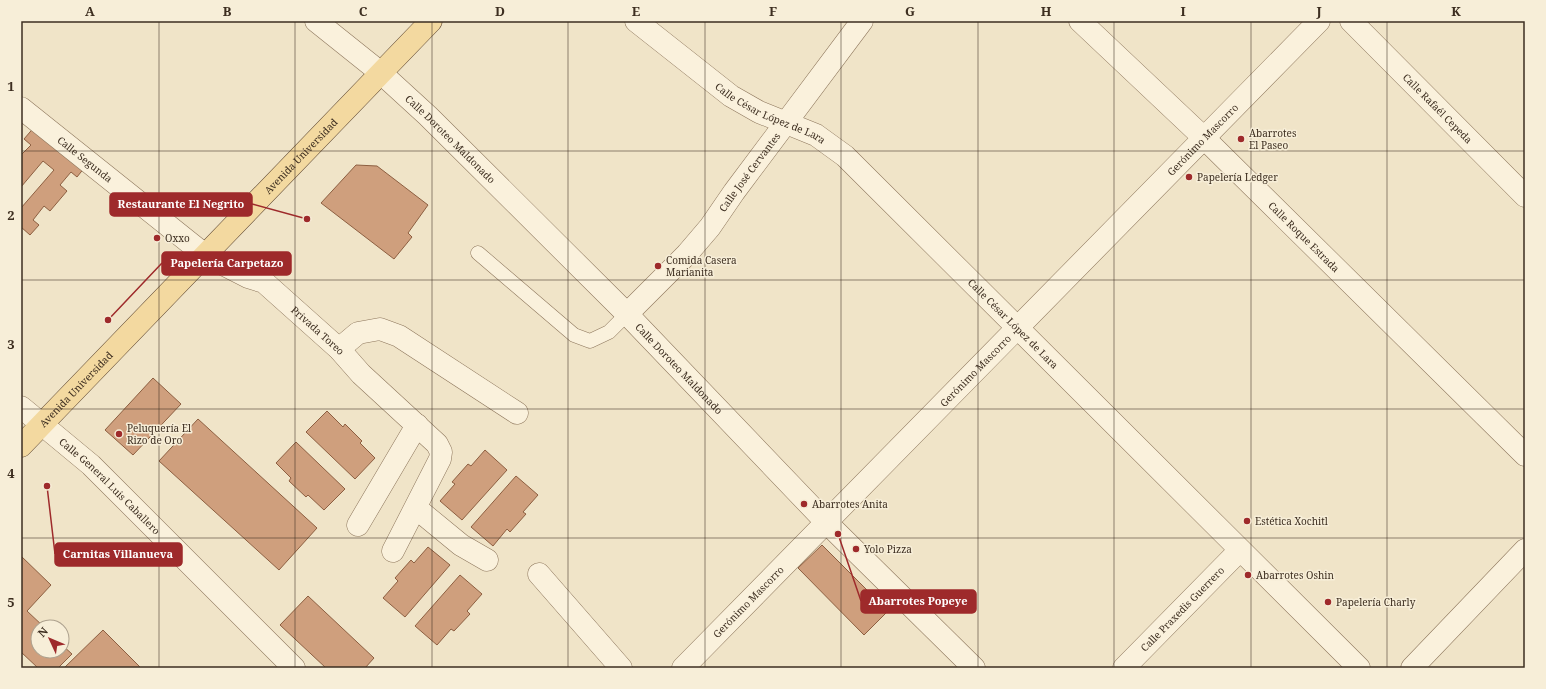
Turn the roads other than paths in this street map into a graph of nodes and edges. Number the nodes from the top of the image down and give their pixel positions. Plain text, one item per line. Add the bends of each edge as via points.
1 (316, 21) edge
2 (431, 21) edge
3 (636, 21) edge
4 (862, 21) edge
5 (1080, 21) edge
6 (1319, 21) edge
7 (1351, 21) edge
8 (381, 72) junction
9 (21, 108) edge
10 (787, 123) junction
11 (1204, 138) junction
12 (1525, 196) edge
13 (478, 253) dead end
14 (205, 255) junction
15 (627, 314) junction
16 (1018, 328) junction
17 (339, 349) junction
18 (21, 407) edge
19 (517, 413) dead end
20 (43, 424) junction
21 (417, 425) junction
22 (21, 446) edge
23 (1525, 455) edge
24 (416, 508) junction
25 (826, 522) junction
26 (358, 525) dead end
27 (1240, 550) junction
28 (1525, 550) edge
29 (393, 551) dead end
30 (487, 560) dead end
31 (539, 574) dead end
32 (294, 668) edge
33 (622, 668) edge
34 (683, 668) edge
35 (974, 668) edge
36 (1124, 668) edge
37 (1359, 668) edge
38 (1412, 668) edge

1 - 8 street, Calle Doroteo Maldonado
2 - 8 main road, Avenida Universidad
3 - 10 street, Calle César López de Lara via 731,96 759,112
4 - 10 street, Calle José Cervantes
5 - 11 street, Calle Roque Estrada
6 - 11 street, Gerónimo Mascorro
7 - 12 street, Calle Rafaél Cepeda
8 - 14 main road, Avenida Universidad
8 - 15 street, Calle Doroteo Maldonado
9 - 14 street, Calle Segunda
10 - 15 street, Calle José Cervantes via 687,254
10 - 16 street, Calle César López de Lara via 816,135 845,156
11 - 16 street, Gerónimo Mascorro
11 - 23 street, Calle Roque Estrada
13 - 15 lane via 574,335 590,341 609,332
14 - 17 street, Privada Toreo via 248,277 264,282
14 - 20 main road, Avenida Universidad
15 - 25 street, Calle Doroteo Maldonado
16 - 25 street, Gerónimo Mascorro
16 - 27 street, Calle César López de Lara
17 - 19 street via 358,333 380,329 399,336
17 - 21 street, Privada Toreo via 361,374
18 - 20 street, Calle General Luis Caballero
20 - 22 main road, Avenida Universidad
20 - 32 street, Calle General Luis Caballero via 91,464
21 - 24 street, Privada Toreo via 437,444 441,452
21 - 26 street
24 - 29 street, Privada Toreo
24 - 30 street via 461,545
25 - 34 street, Gerónimo Mascorro
25 - 35 street, Calle Doroteo Maldonado
27 - 36 street, Calle Praxedis Guerrero
27 - 37 street, Calle César López de Lara
28 - 38 street
31 - 33 street

